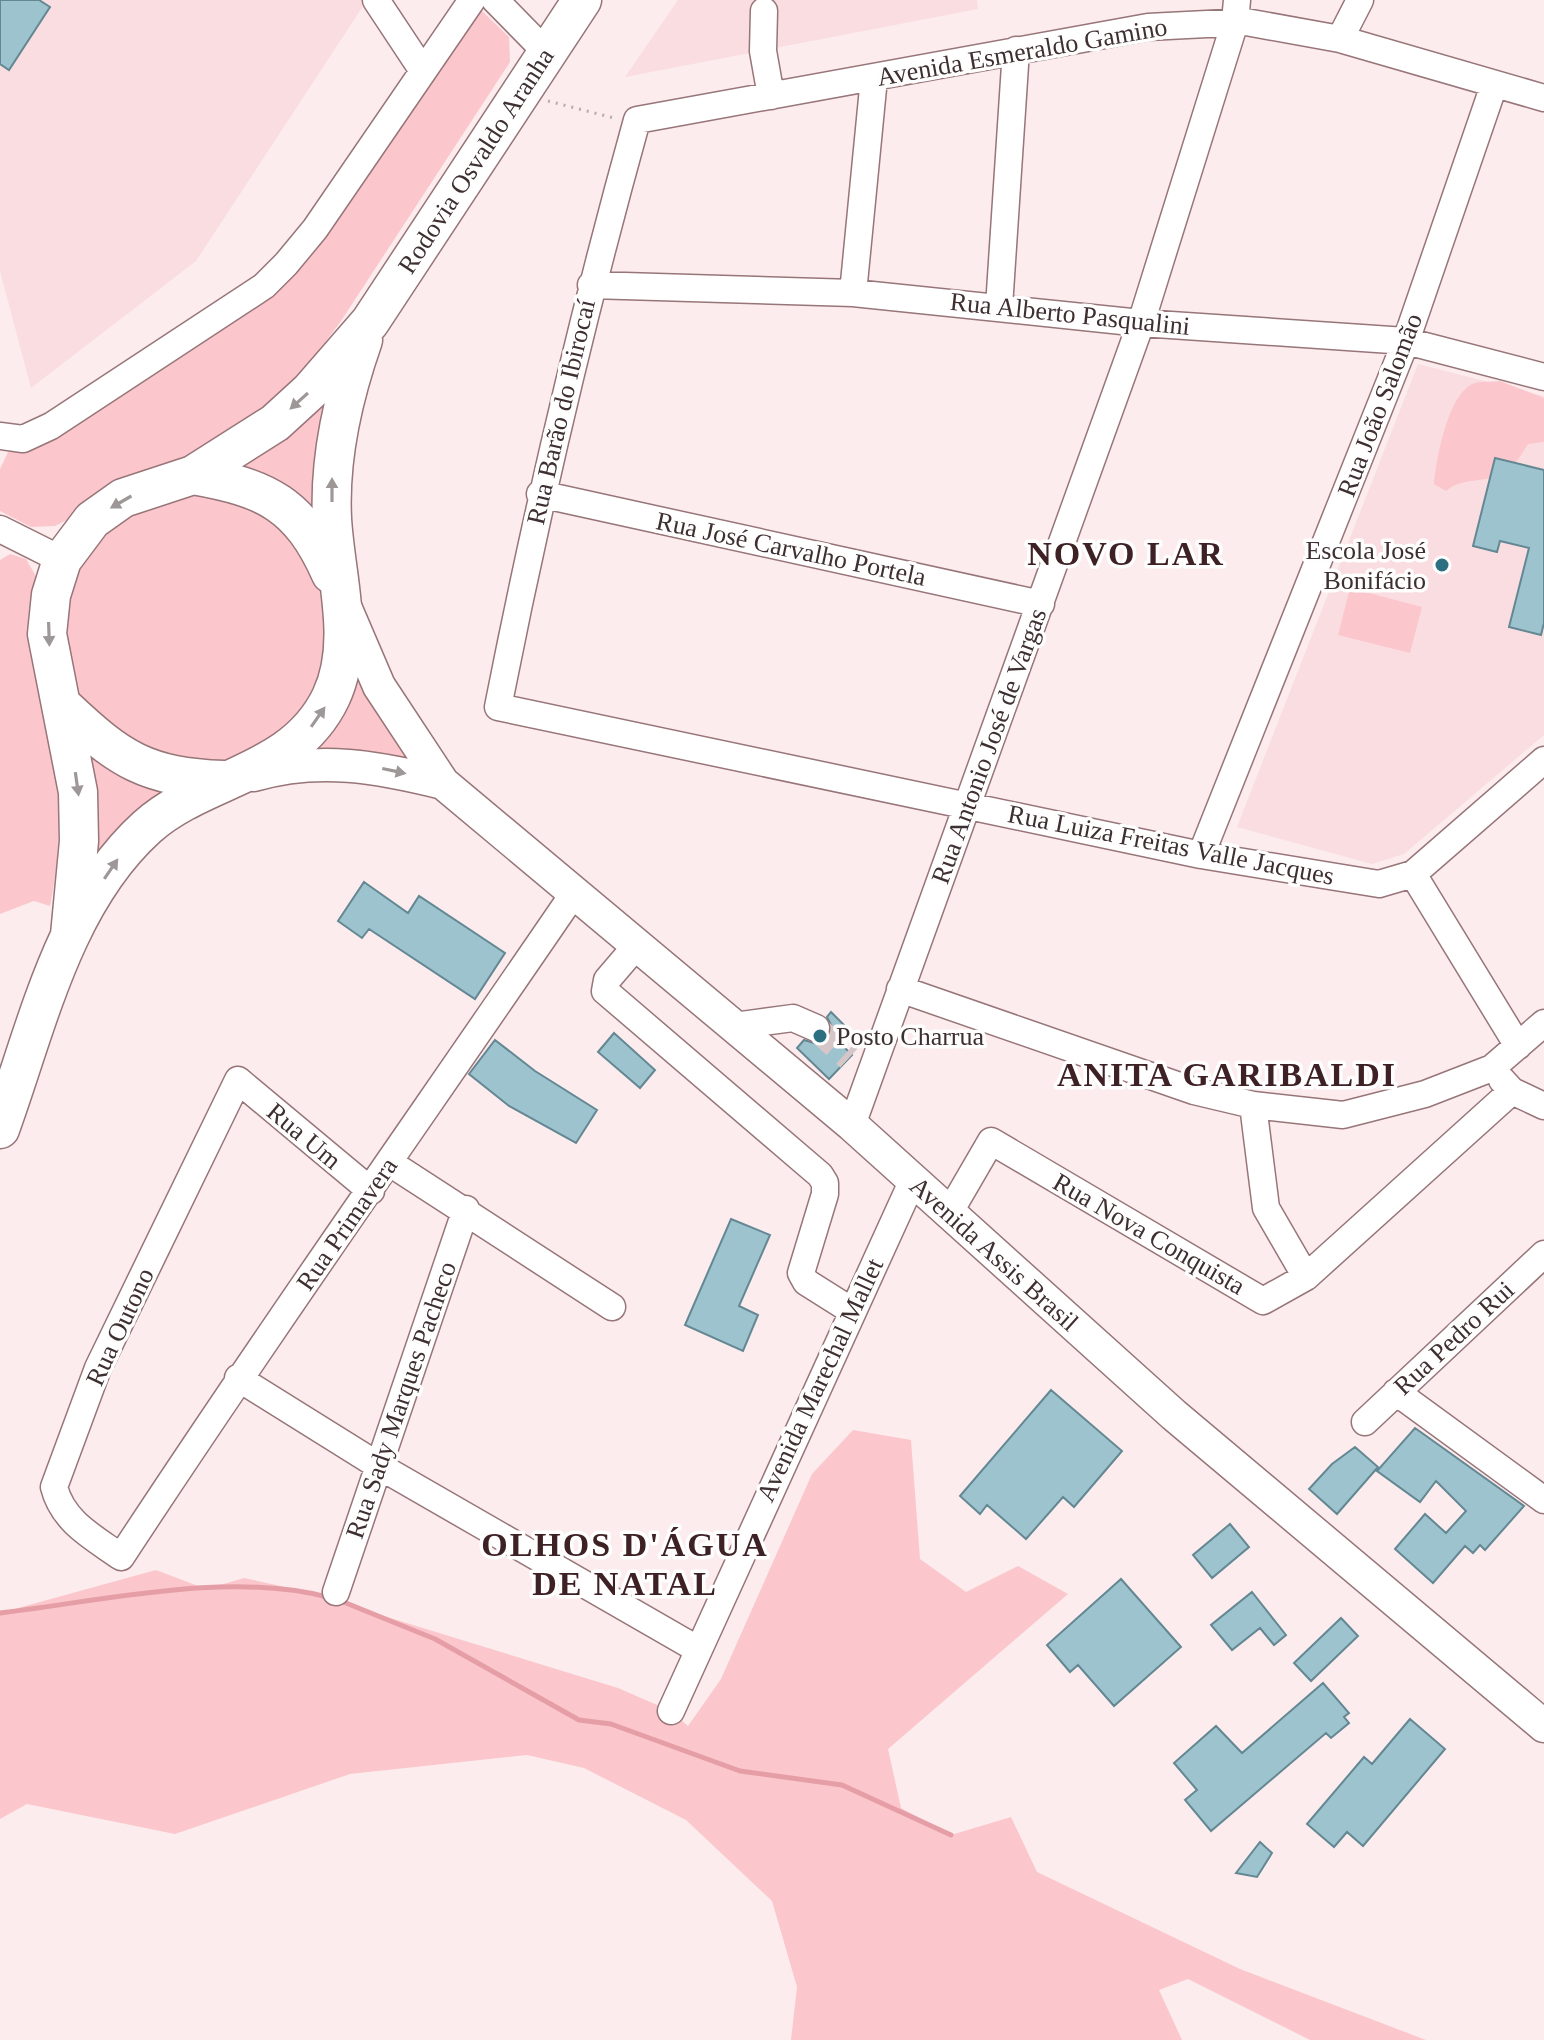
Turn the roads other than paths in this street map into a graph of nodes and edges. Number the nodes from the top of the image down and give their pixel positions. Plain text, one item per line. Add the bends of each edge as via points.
1 (376, 0) edge
2 (472, 0) edge
3 (495, 0) edge
4 (582, 0) edge
5 (1360, 0) edge
6 (764, 11) dead end
7 (1236, 11) edge
8 (1340, 39) junction
9 (1016, 50) junction
10 (536, 68) junction
11 (423, 71) junction
12 (874, 78) junction
13 (1494, 85) junction
14 (771, 96) junction
15 (1544, 98) edge
16 (637, 120) joint
17 (591, 285) junction
18 (853, 293) junction
19 (999, 307) junction
20 (370, 322) junction
21 (1141, 323) junction
22 (1406, 341) junction
23 (1544, 377) edge
24 (0, 436) edge
25 (193, 475) junction
26 (540, 494) junction
27 (0, 529) edge
28 (62, 560) junction
29 (340, 595) junction
30 (1041, 604) junction
31 (64, 707) junction
32 (498, 707) joint
33 (1544, 760) edge
34 (235, 781) junction
35 (443, 783) junction
36 (966, 806) junction
37 (1201, 855) junction
38 (1413, 874) junction
39 (574, 893) junction
40 (70, 935) junction
41 (637, 945) junction
42 (900, 989) junction
43 (1544, 1023) edge
44 (734, 1026) junction
45 (816, 1028) tunnel mouth
46 (1518, 1046) junction
47 (849, 1058) tunnel mouth
48 (1492, 1068) junction
49 (869, 1076) junction
50 (238, 1080) joint
51 (1512, 1091) junction
52 (1253, 1105) junction
53 (1544, 1106) edge
54 (852, 1125) junction
55 (0, 1129) edge
56 (390, 1163) junction
57 (912, 1182) junction
58 (371, 1191) junction
59 (466, 1209) junction
60 (948, 1215) junction
61 (1542, 1260) edge
62 (1306, 1277) junction
63 (612, 1307) dead end
64 (852, 1311) junction
65 (238, 1378) junction
66 (1396, 1392) junction
67 (1365, 1422) dead end
68 (379, 1466) junction
69 (1544, 1500) edge
70 (121, 1557) joint
71 (336, 1592) dead end
72 (697, 1649) junction
73 (671, 1711) dead end
74 (1544, 1726) edge

1 - 11 street
2 - 11 street
3 - 10 street
4 - 10 highway, Rodovia Osvaldo Aranha
5 - 8 street
6 - 14 street via 763,51
7 - 8 street, Avenida Esmeraldo Gamino
7 - 9 street, Avenida Esmeraldo Gamino
7 - 21 street, Rua Antonio José de Vargas
8 - 13 street, Avenida Esmeraldo Gamino
9 - 12 street, Avenida Esmeraldo Gamino
9 - 19 street
10 - 20 highway, Rodovia Osvaldo Aranha
11 - 24 street via 315,229 264,286 51,426 23,439
12 - 14 street, Avenida Esmeraldo Gamino
12 - 18 street
13 - 15 street, Avenida Esmeraldo Gamino
13 - 22 street, Rua João Salomão
14 - 16 street, Avenida Esmeraldo Gamino
16 - 17 street, Rua Barão do Ibirocaí
17 - 18 street, Rua Alberto Pasqualini
17 - 26 street, Rua Barão do Ibirocaí
18 - 19 street, Rua Alberto Pasqualini
19 - 21 street, Rua Alberto Pasqualini
20 -> 25 highway via 275,423
29 -> 20 highway via 332,474 349,381
21 - 22 street, Rua Alberto Pasqualini
21 - 30 street, Rua Antonio José de Vargas
22 - 23 street, Rua Alberto Pasqualini
22 - 37 street, Rua João Salomão
25 -> 28 highway via 123,498 92,520
25 - 29 highway via 255,490 299,518
26 - 30 street, Rua José Carvalho Portela
26 - 32 street, Rua Barão do Ibirocaí
27 - 28 street
28 -> 31 highway via 47,634
34 -> 29 highway via 300,740 332,696 343,659
29 - 35 main road, Avenida Assis Brasil via 379,686
30 - 36 street, Rua Antonio José de Vargas
31 - 34 highway via 120,756 145,768 180,778
31 -> 40 highway via 78,792
32 - 36 street, Rua Luiza Freitas Valle Jacques
33 - 38 street
34 -> 35 main road, Avenida Assis Brasil via 317,763 392,770
40 -> 34 highway via 122,852 148,827 177,803
35 - 39 main road, Avenida Assis Brasil
36 - 37 street, Rua Luiza Freitas Valle Jacques
36 - 42 street, Rua Antonio José de Vargas
37 - 38 street, Rua Luiza Freitas Valle Jacques via 1379,884
38 - 46 street
39 - 41 main road, Avenida Assis Brasil
39 - 56 street, Rua Primavera
40 - 55 highway
41 - 44 main road, Avenida Assis Brasil
41 - 64 street via 607,980 605,991 820,1175 825,1194 801,1273 806,1282
42 - 49 street, Rua Antonio José de Vargas
42 - 52 street via 1179,1086
43 - 46 street
44 - 45 street via 793,1018
44 - 54 main road, Avenida Assis Brasil
46 - 48 street
47 - 49 street
48 - 51 street
48 - 52 street via 1425,1094 1343,1115
49 - 54 street, Rua Antonio José de Vargas
50 - 58 street, Rua Um
50 - 70 street, Rua Outono via 98,1368 54,1487 72,1523
51 - 53 street
51 - 62 street, Rua Nova Conquista
52 - 62 street via 1266,1208
54 - 57 main road, Avenida Assis Brasil
56 - 58 street, Rua Primavera
56 - 59 street
57 - 60 main road, Avenida Assis Brasil
57 - 64 street, Avenida Marechal Mallet
58 - 65 street, Rua Primavera
59 - 63 street
59 - 68 street, Rua Sady Marques Pacheco
60 - 62 street, Rua Nova Conquista via 991,1141 1263,1301
60 - 74 main road, Avenida Assis Brasil via 1174,1415
61 - 66 street, Rua Pedro Rui
64 - 72 street, Avenida Marechal Mallet
65 - 68 street
65 - 70 street, Rua Primavera
66 - 67 street, Rua Pedro Rui
66 - 69 street
68 - 71 street, Rua Sady Marques Pacheco
68 - 72 street
72 - 73 street, Avenida Marechal Mallet

